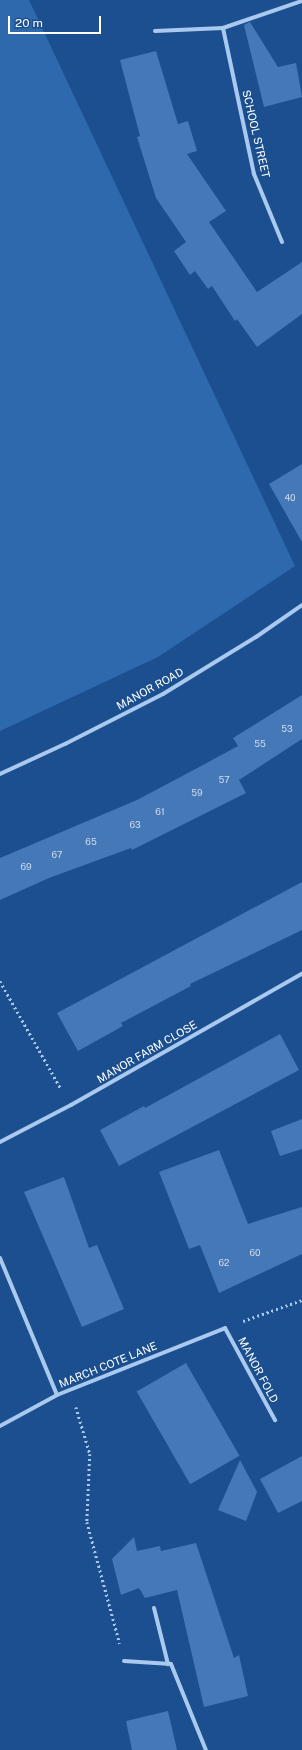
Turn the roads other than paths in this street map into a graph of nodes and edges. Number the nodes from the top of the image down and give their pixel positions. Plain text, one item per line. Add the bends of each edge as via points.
1 (302, 0) edge
2 (223, 28) junction
3 (156, 31) dead end
4 (282, 242) dead end
5 (302, 605) edge
6 (0, 774) edge
7 (302, 974) edge
8 (0, 1142) edge
9 (0, 1258) edge
10 (225, 1328) joint
11 (57, 1395) junction
12 (274, 1420) dead end
13 (0, 1426) edge
14 (154, 1608) dead end
15 (124, 1661) road end
16 (168, 1664) junction
17 (206, 1750) edge

1 - 2 street
2 - 3 street
2 - 4 street, SCHOOL STREET via 254,174
5 - 6 street, MANOR ROAD via 256,637 163,694
7 - 8 street, MANOR FARM CLOSE via 71,1105
9 - 11 street
10 - 11 street, MARCH COTE LANE
10 - 12 street, MANOR FOLD
11 - 13 street, MARCH COTE LANE
14 - 16 street
15 - 16 street
16 - 17 street via 171,1664

